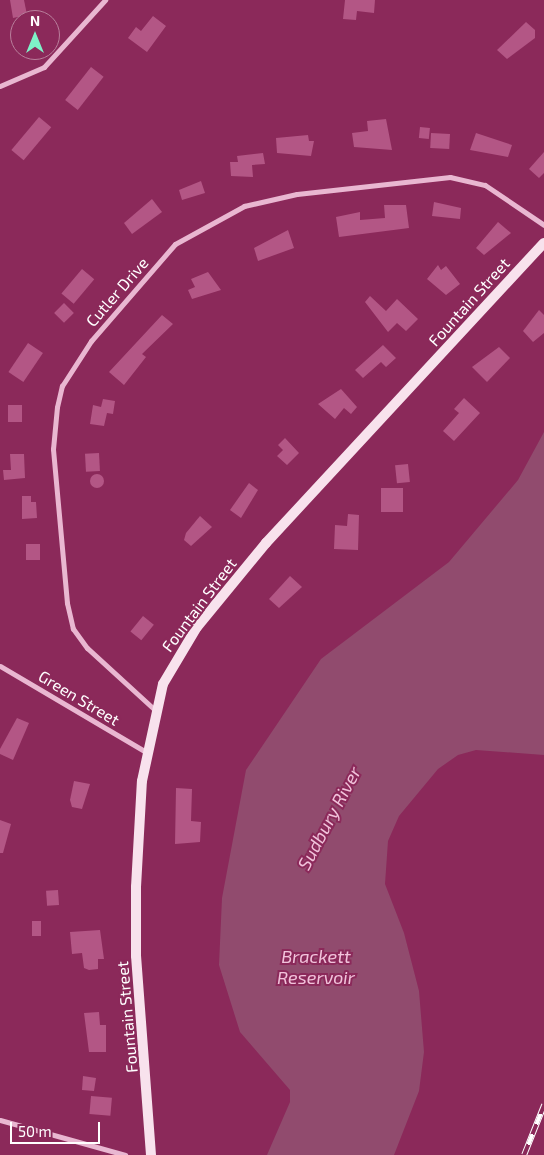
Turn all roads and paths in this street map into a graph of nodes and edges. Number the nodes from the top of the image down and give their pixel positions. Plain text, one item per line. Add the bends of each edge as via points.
1 (105, 0) edge
2 (0, 86) edge
3 (544, 225) edge
4 (544, 243) edge
5 (0, 666) edge
6 (155, 710) junction
7 (146, 752) junction
8 (0, 1120) edge
9 (125, 1155) edge
10 (151, 1155) edge

1 - 2 street via 44,67
3 - 6 street, Cutler Drive via 485,185 450,177 297,194 244,206 176,244 91,341 62,386 53,449 67,603 73,629 87,648
4 - 6 street, Fountain Street via 214,604 175,659
5 - 7 street, Green Street
6 - 7 street, Fountain Street
7 - 10 street, Fountain Street via 135,923
8 - 9 street

